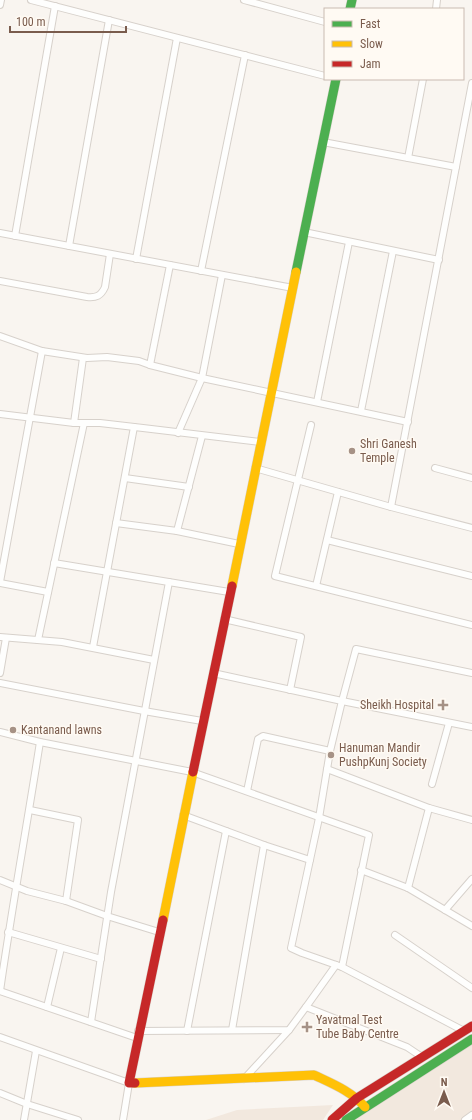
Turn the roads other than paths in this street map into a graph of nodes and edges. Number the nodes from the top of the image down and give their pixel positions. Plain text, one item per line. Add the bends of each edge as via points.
1 (1, 0) edge
2 (31, 0) edge
3 (244, 0) edge
4 (0, 5) edge
5 (55, 6) junction
6 (109, 20) junction
7 (324, 22) edge
8 (177, 38) junction
9 (245, 55) junction
10 (324, 76) edge
11 (336, 80) edge
12 (423, 80) edge
13 (472, 83) edge
14 (323, 142) junction
15 (408, 158) junction
16 (456, 166) junction
17 (304, 232) junction
18 (0, 233) edge
19 (15, 236) junction
20 (350, 242) junction
21 (69, 246) junction
22 (393, 251) junction
23 (110, 254) junction
24 (136, 258) junction
25 (439, 260) junction
26 (170, 265) junction
27 (201, 271) junction
28 (222, 275) junction
29 (0, 281) edge
30 (292, 288) junction
31 (0, 336) edge
32 (42, 351) junction
33 (83, 358) junction
34 (150, 365) junction
35 (202, 378) junction
36 (271, 392) junction
37 (316, 402) junction
38 (361, 412) junction
39 (0, 414) edge
40 (30, 418) junction
41 (408, 422) junction
42 (74, 423) junction
43 (84, 423) junction
44 (312, 425) dead end
45 (134, 427) junction
46 (178, 433) junction
47 (202, 436) junction
48 (260, 442) junction
49 (255, 468) junction
50 (434, 468) dead end
51 (124, 478) junction
52 (472, 478) edge
53 (298, 480) junction
54 (189, 487) junction
55 (338, 492) junction
56 (391, 507) junction
57 (116, 523) junction
58 (472, 528) edge
59 (177, 531) junction
60 (327, 540) junction
61 (239, 544) junction
62 (54, 563) junction
63 (107, 572) junction
64 (472, 576) edge
65 (169, 582) junction
66 (0, 583) edge
67 (316, 586) junction
68 (48, 592) junction
69 (229, 592) junction
70 (224, 619) junction
71 (472, 625) edge
72 (3, 638) edge
73 (38, 640) junction
74 (93, 647) junction
75 (154, 660) junction
76 (0, 673) edge
77 (213, 673) junction
78 (472, 673) edge
79 (0, 683) edge
80 (290, 690) junction
81 (342, 701) junction
82 (144, 711) junction
83 (202, 721) junction
84 (449, 723) junction
85 (472, 727) edge
86 (0, 732) edge
87 (40, 742) junction
88 (330, 752) junction
89 (136, 760) junction
90 (327, 768) junction
91 (192, 772) junction
92 (432, 784) dead end
93 (247, 791) junction
94 (429, 808) junction
95 (30, 810) junction
96 (183, 815) junction
97 (319, 818) junction
98 (472, 820) edge
99 (226, 831) junction
100 (264, 845) junction
101 (310, 860) junction
102 (361, 870) junction
103 (472, 879) edge
104 (0, 880) edge
105 (16, 887) junction
106 (408, 888) junction
107 (66, 902) junction
108 (445, 910) junction
109 (107, 916) junction
110 (472, 926) edge
111 (8, 932) junction
112 (159, 932) junction
113 (395, 935) dead end
114 (61, 948) junction
115 (101, 959) junction
116 (339, 966) junction
117 (472, 988) edge
118 (0, 991) edge
119 (47, 1007) junction
120 (306, 1007) junction
121 (91, 1022) junction
122 (472, 1026) edge
123 (232, 1030) junction
124 (289, 1030) junction
125 (187, 1031) junction
126 (464, 1032) junction
127 (138, 1034) junction
128 (0, 1038) edge
129 (472, 1039) edge
130 (36, 1051) junction
131 (422, 1057) junction
132 (244, 1079) junction
133 (128, 1083) junction
134 (0, 1093) edge
135 (357, 1098) junction
136 (27, 1104) junction
137 (365, 1107) junction
138 (472, 1115) edge
139 (24, 1120) edge
140 (78, 1120) edge
141 (123, 1120) edge
142 (332, 1120) edge
143 (346, 1120) edge
144 (465, 1120) edge

1 - 4 street
2 - 5 street
3 - 7 street
5 - 6 street
5 - 19 street
6 - 8 street
6 - 21 street
8 - 9 street
8 - 24 street
9 - 10 street
9 - 27 street
11 - 14 street
12 - 15 street
13 - 16 street
14 - 15 street
14 - 17 street
15 - 16 street
16 - 25 street
17 - 20 street
17 - 30 street
18 - 19 street
19 - 21 street
20 - 22 street
20 - 37 street
21 - 23 street
22 - 25 street
22 - 38 street
23 - 24 street
23 - 29 street via 105,287 96,297
24 - 26 street
25 - 41 street
26 - 27 street
26 - 34 street
27 - 28 street
28 - 30 street
28 - 35 street
30 - 36 street
31 - 32 street
32 - 33 street
32 - 40 street
33 - 34 street via 126,358
33 - 42 street
34 - 35 street
35 - 36 street
35 - 46 street
36 - 37 street
36 - 48 street
37 - 38 street
38 - 41 street
39 - 40 street
40 - 42 street
40 - 66 street
41 - 56 street
42 - 43 street
43 - 45 street
43 - 62 street
44 - 53 street
45 - 46 street
45 - 51 street
46 - 47 street
47 - 48 street
47 - 54 street
48 - 49 street
49 - 53 street
49 - 61 street
50 - 52 street
51 - 54 street
51 - 57 street
53 - 55 street
53 - 67 street via 275,576
54 - 59 street
55 - 56 street
55 - 60 street
56 - 58 street
57 - 59 street
57 - 63 street
59 - 61 street
60 - 64 street
60 - 67 street
61 - 69 street
62 - 63 street
62 - 68 street
63 - 65 street
63 - 74 street
65 - 69 street
65 - 75 street
66 - 68 street
67 - 71 street
68 - 73 street
69 - 70 street
70 - 77 street
70 - 80 street via 301,637
72 - 73 street
72 - 76 street
73 - 74 street
74 - 75 street
75 - 82 street
77 - 80 street
77 - 83 street
78 - 81 street via 356,649
79 - 82 street
80 - 81 street
81 - 84 street
81 - 88 street
82 - 83 street
82 - 89 street
83 - 91 street
84 - 85 street
84 - 92 street
86 - 87 street
87 - 89 street
87 - 95 street
88 - 90 street
88 - 93 street via 260,737
89 - 91 street
89 - 109 street
90 - 94 street
90 - 97 street
91 - 93 street
91 - 96 street
93 - 97 street
94 - 98 street
94 - 106 street
95 - 105 street
95 - 107 street via 78,820
96 - 99 street
96 - 112 street
97 - 101 street
97 - 102 street via 368,835
99 - 100 street
99 - 125 street
100 - 101 street
100 - 123 street
101 - 116 street via 291,948
102 - 106 street
102 - 116 street
103 - 108 street
104 - 105 street
105 - 107 street
105 - 111 street
106 - 108 street
107 - 109 street
108 - 110 street
109 - 112 street
109 - 115 street
111 - 114 street
111 - 118 street
112 - 127 street
113 - 117 street
114 - 115 street
114 - 119 street
115 - 121 street
116 - 120 street
116 - 126 street
118 - 119 street
119 - 121 street
120 - 124 street
120 - 131 street via 406,1047
121 - 127 street
122 - 126 street
123 - 124 street
123 - 125 street
124 - 132 street
125 - 127 street
126 - 131 street
127 - 133 street
128 - 130 street
129 - 137 street
130 - 133 street
130 - 136 street
131 - 135 street
132 - 133 street
132 - 135 street via 314,1075 341,1087
133 - 141 street
134 - 136 street
135 - 137 street
135 - 142 street
136 - 139 street
136 - 140 street
137 - 143 street
138 - 144 street

